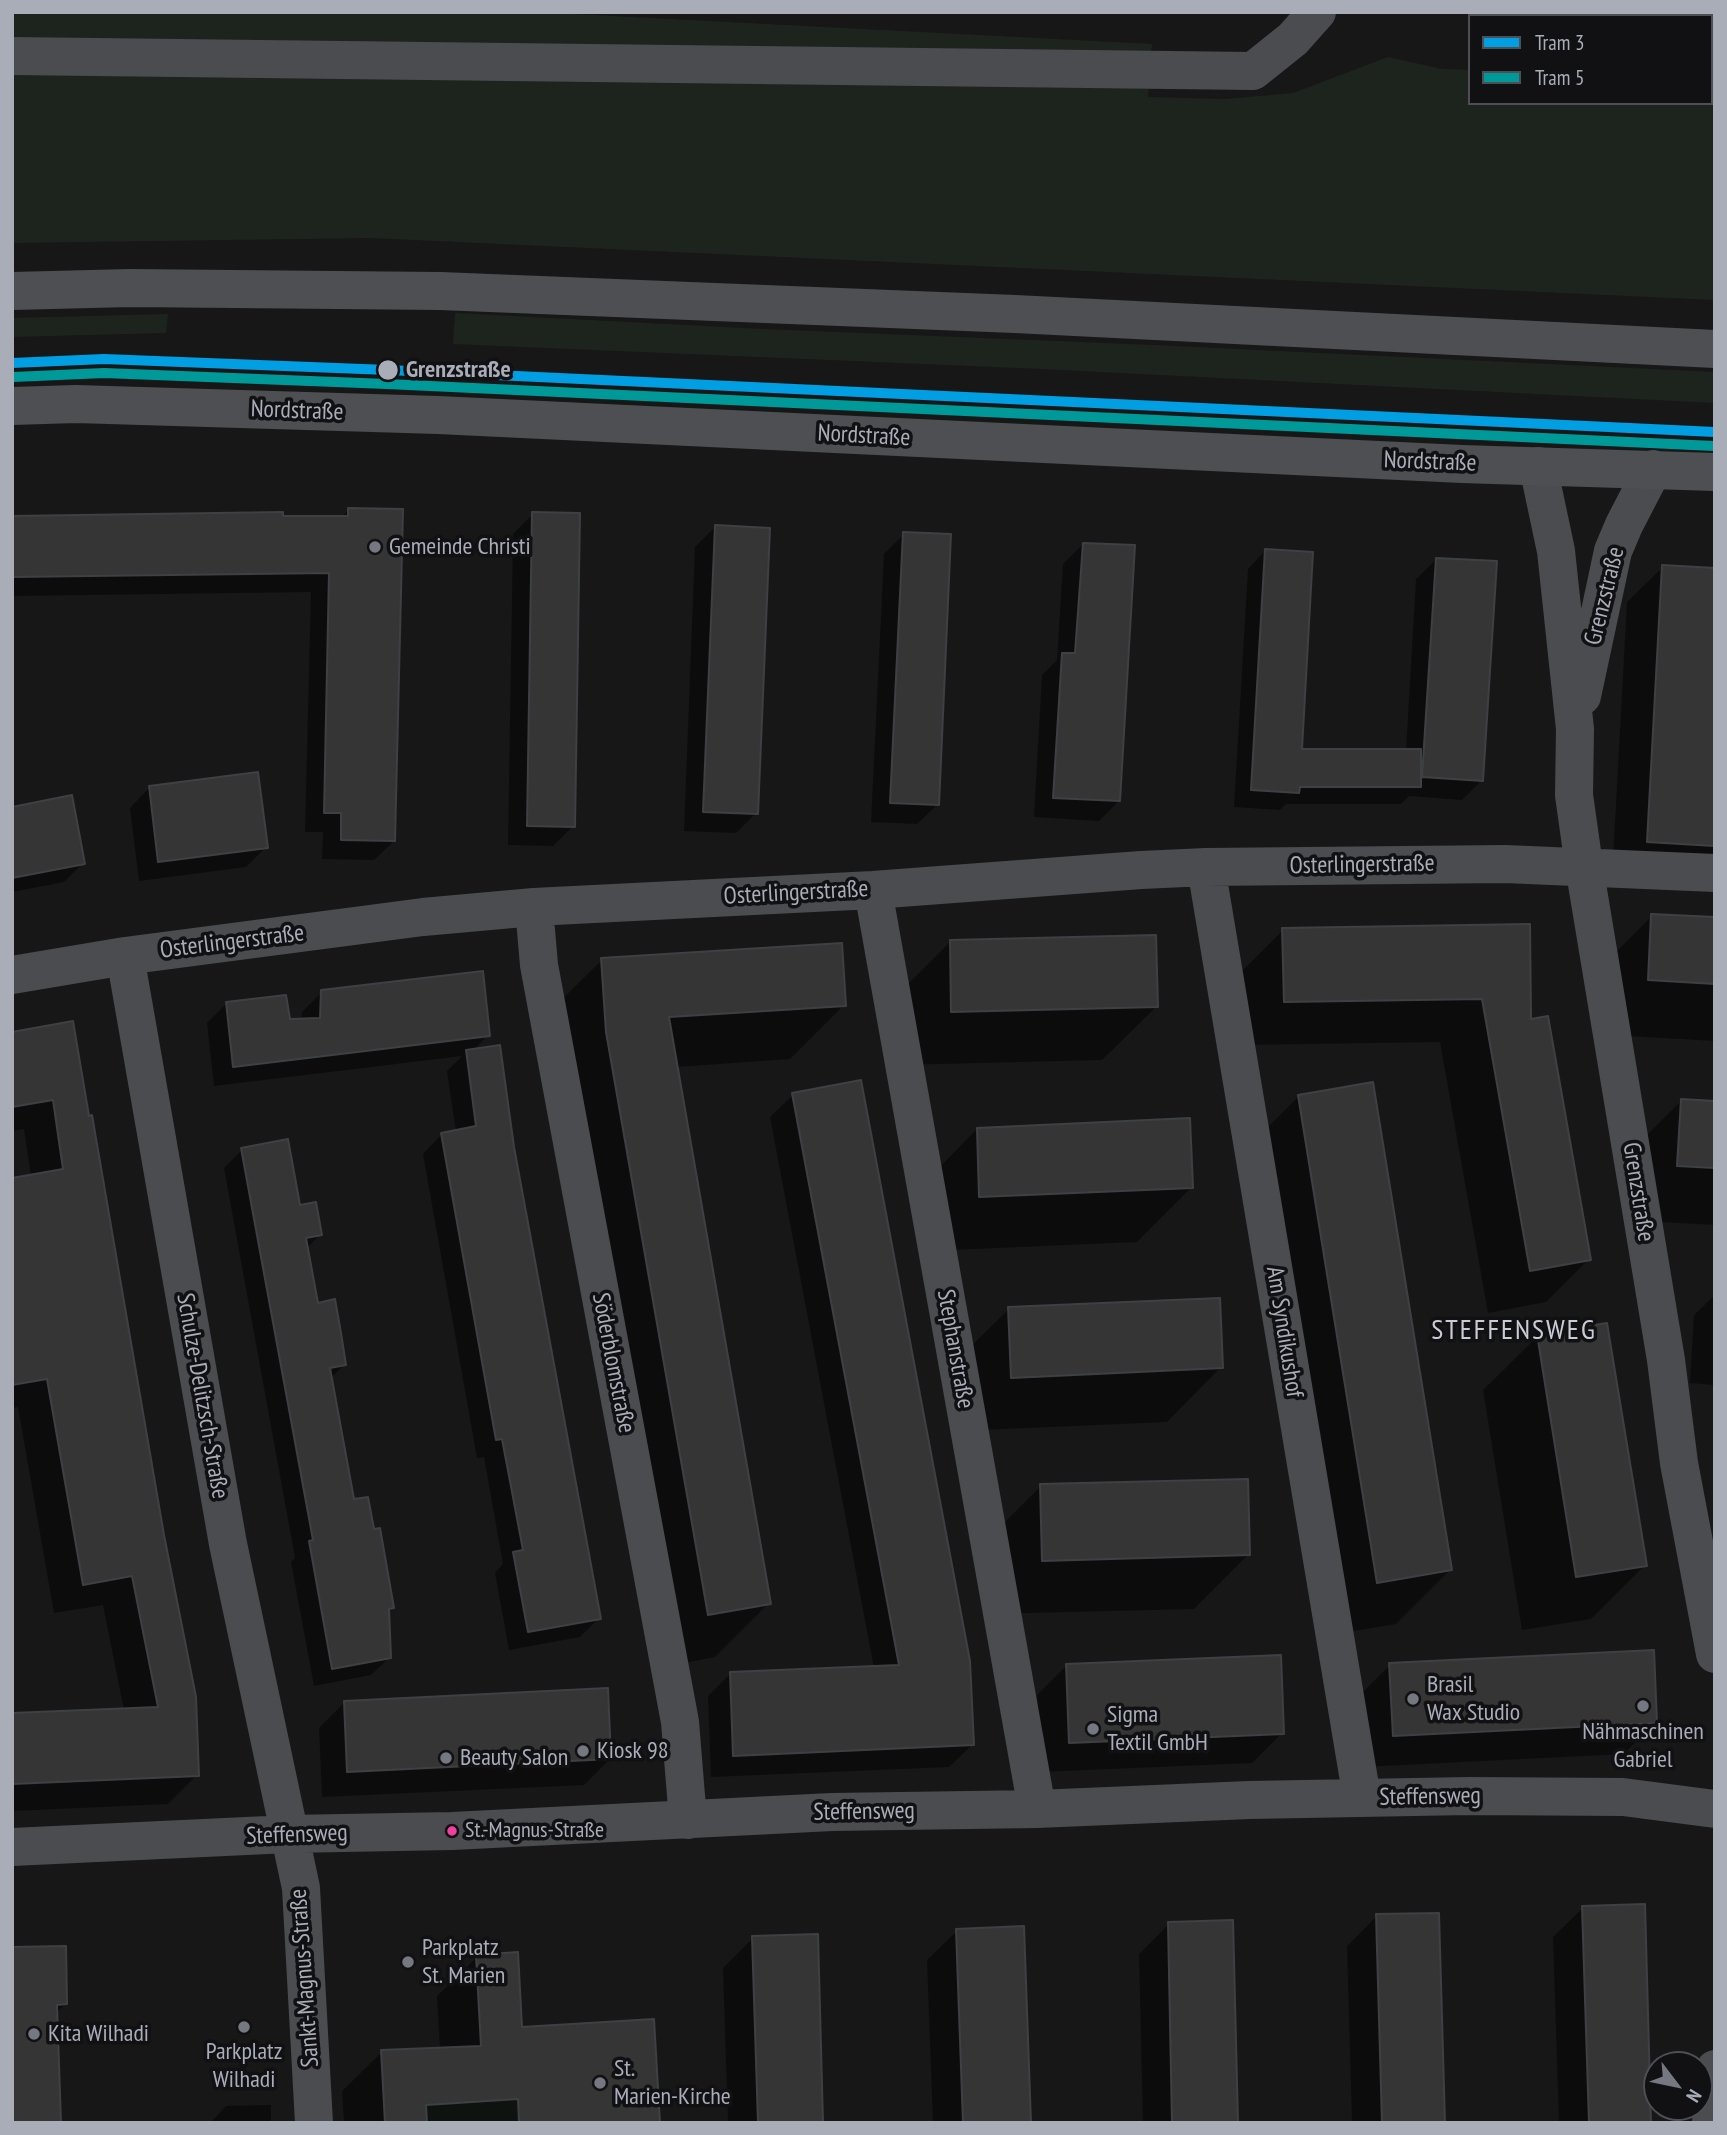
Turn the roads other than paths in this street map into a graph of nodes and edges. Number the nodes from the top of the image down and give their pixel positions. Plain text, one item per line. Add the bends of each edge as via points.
1 (1317, 12) edge
2 (12, 56) edge
3 (12, 291) edge
4 (1715, 349) edge
5 (12, 406) edge
6 (1538, 466) junction
7 (1653, 469) junction
8 (1715, 472) edge
9 (1575, 729) junction
10 (1584, 866) junction
11 (1206, 867) junction
12 (1715, 873) edge
13 (873, 890) junction
14 (534, 907) junction
15 (125, 956) junction
16 (12, 975) edge
17 (1715, 1654) edge
18 (1362, 1798) junction
19 (1037, 1809) junction
20 (1715, 1809) edge
21 (688, 1820) junction
22 (289, 1834) junction
23 (12, 1847) edge
24 (1715, 2069) edge
25 (314, 2123) edge
26 (1711, 2123) edge

1 - 2 street via 1293,39 1253,71
3 - 4 main road via 440,291
5 - 6 main road, Nordstraße via 438,415
6 - 7 main road, Nordstraße
6 - 9 street, Grenzstraße via 1556,551
7 - 8 main road, Nordstraße
7 - 9 street, Grenzstraße via 1613,551
9 - 10 street, Grenzstraße via 1574,795
10 - 11 street, Osterlingerstraße
10 - 12 street, Osterlingerstraße
10 - 17 street, Grenzstraße via 1679,1463
11 - 13 street, Osterlingerstraße
11 - 18 street, Am Syndikushof
13 - 14 street, Osterlingerstraße
13 - 19 street, Stephanstraße
14 - 15 street, Osterlingerstraße
14 - 21 street, Söderblomstraße via 539,965 680,1722
15 - 16 street, Osterlingerstraße
15 - 22 street, Schulze-Delitzsch-Straße via 229,1548
18 - 19 street, Steffensweg
18 - 20 street, Steffensweg via 1623,1797
19 - 21 street, Steffensweg
21 - 22 street, Steffensweg
22 - 23 street, Steffensweg
22 - 25 street, Sankt-Magnus-Straße via 301,1888
24 - 26 street

